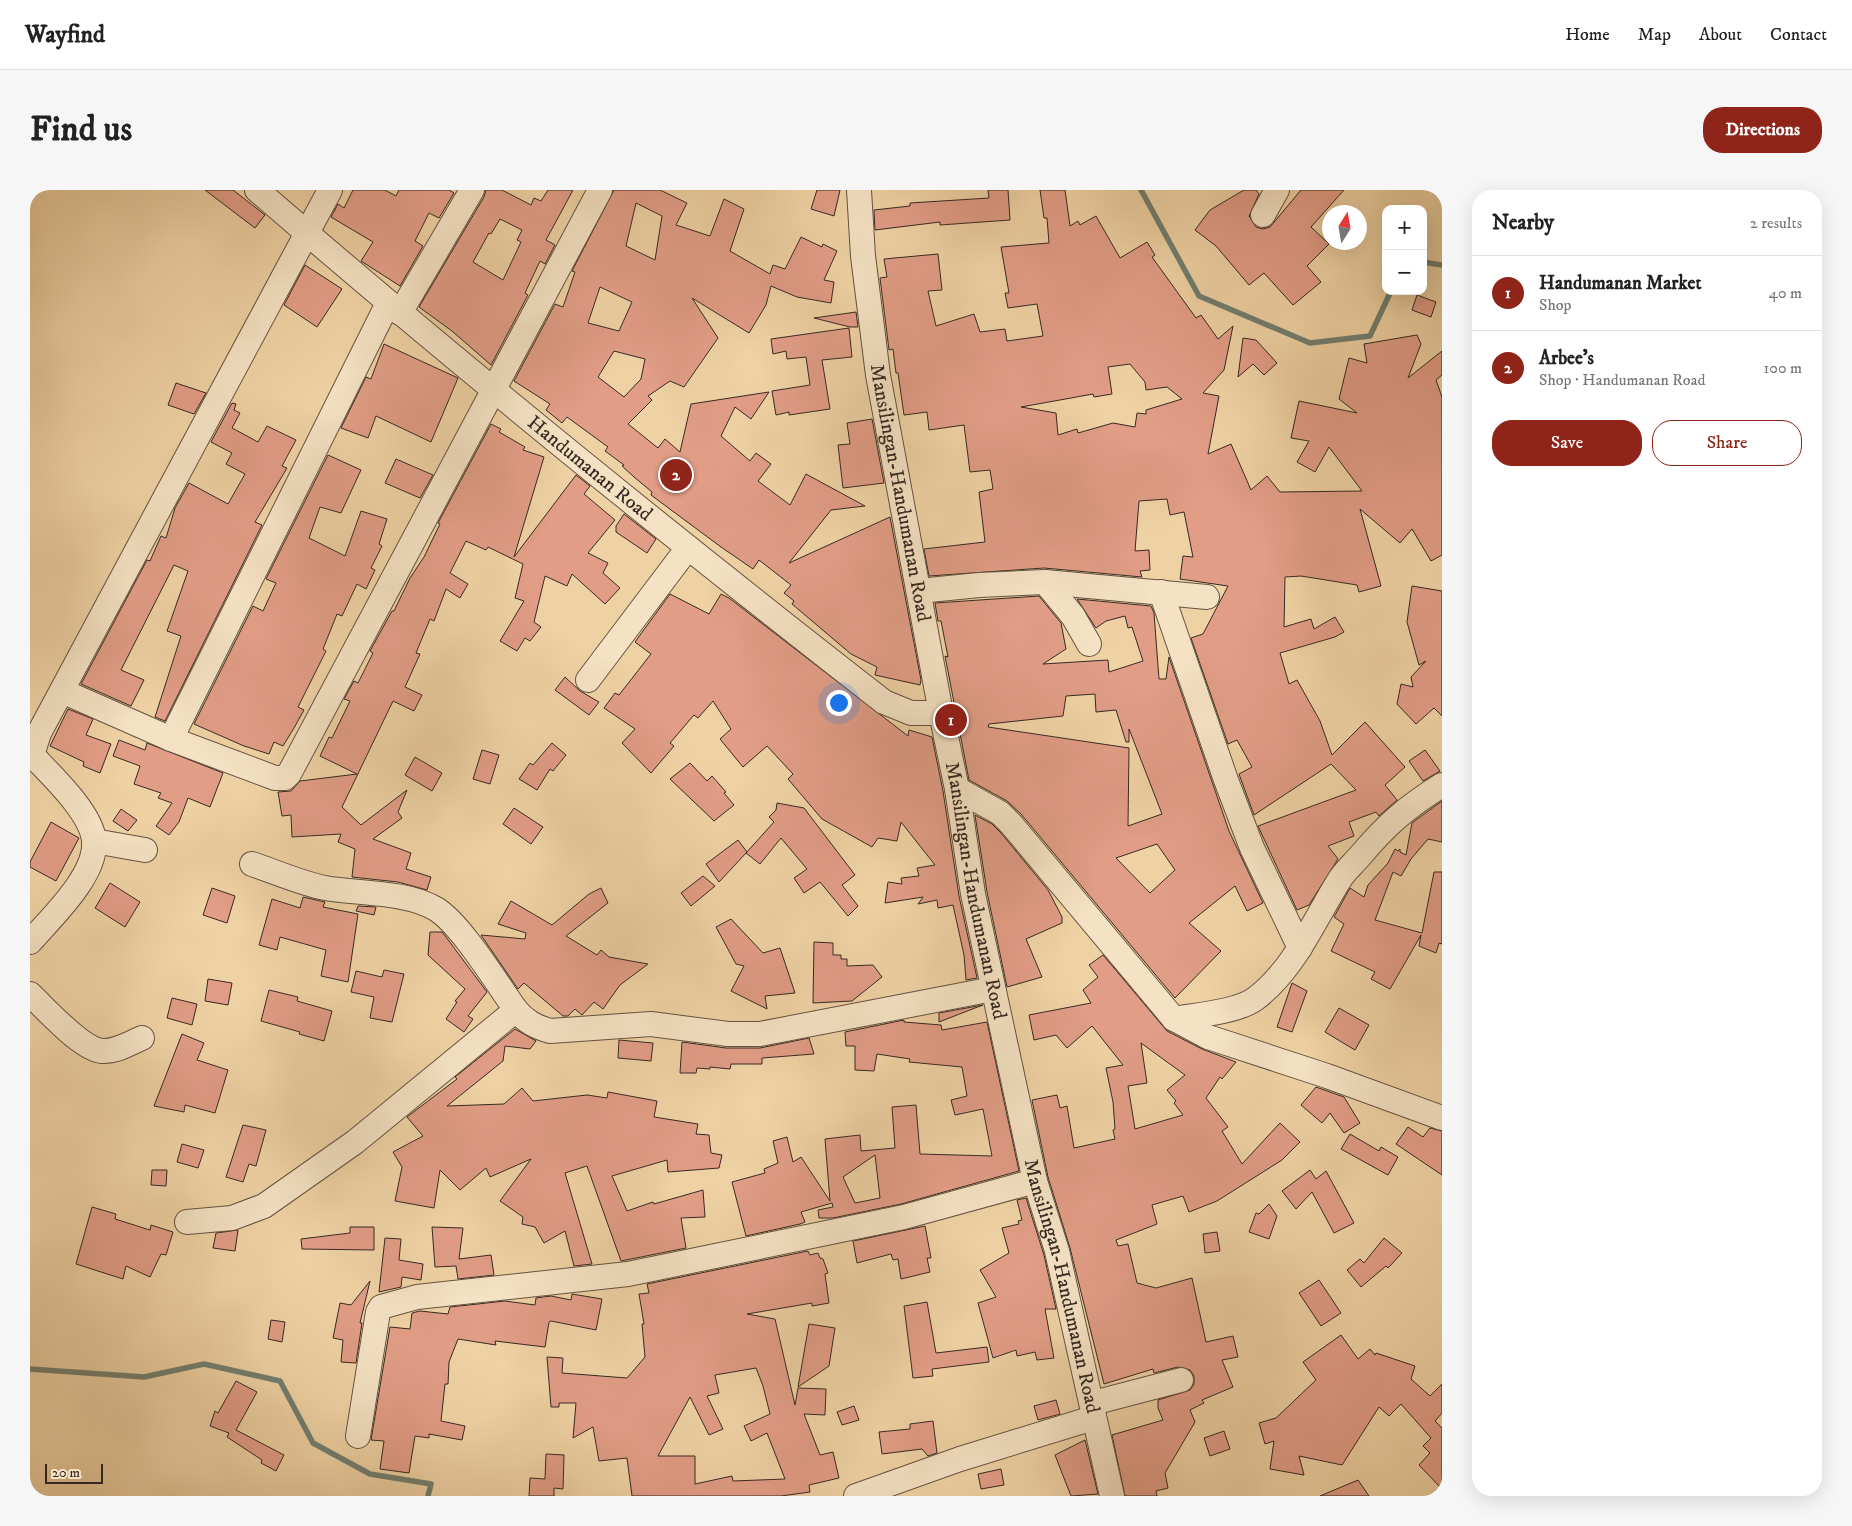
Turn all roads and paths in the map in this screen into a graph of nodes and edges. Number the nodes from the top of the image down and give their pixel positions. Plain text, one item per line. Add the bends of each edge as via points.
1 (257, 190) edge
2 (330, 190) edge
3 (472, 190) edge
4 (600, 190) edge
5 (859, 190) edge
6 (1277, 190) edge
7 (1263, 215) dead end
8 (307, 233) junction
9 (394, 308) junction
10 (492, 390) junction
11 (687, 549) junction
12 (1045, 582) junction
13 (919, 591) junction
14 (1161, 592) junction
15 (1207, 597) dead end
16 (1089, 644) dead end
17 (588, 680) dead end
18 (62, 692) junction
19 (941, 713) junction
20 (171, 739) junction
21 (31, 754) edge
22 (1442, 785) edge
23 (958, 789) junction
24 (94, 841) junction
25 (144, 850) dead end
26 (252, 864) dead end
27 (30, 942) edge
28 (1300, 948) junction
29 (993, 990) junction
30 (30, 994) edge
31 (516, 1010) junction
32 (1174, 1019) junction
33 (142, 1038) dead end
34 (1442, 1118) edge
35 (1034, 1181) junction
36 (188, 1222) dead end
37 (1181, 1380) dead end
38 (1093, 1411) junction
39 (358, 1436) dead end
40 (856, 1496) edge
41 (1112, 1496) edge

1 - 8 street, Handumanan Road
2 - 8 street
3 - 9 street
4 - 10 street
5 - 13 street, Mansilingan-Handumanan Road via 863,256 878,375
6 - 7 street
8 - 9 street, Handumanan Road
8 - 18 street
9 - 10 street, Handumanan Road
9 - 20 street
10 - 11 street, Handumanan Road
10 - 20 street via 289,774 285,778 275,778
11 - 17 street
11 - 19 street, Handumanan Road via 884,702 911,713
12 - 13 street via 979,584
12 - 14 street
12 - 16 street via 1073,616
13 - 19 street, Mansilingan-Handumanan Road
14 - 15 street
14 - 28 street via 1252,848
18 - 20 street
18 - 21 street
19 - 23 street, Mansilingan-Handumanan Road
21 - 24 street via 70,795
22 - 28 street via 1390,821 1341,878
23 - 29 street, Mansilingan-Handumanan Road via 973,894
23 - 32 street via 1000,813 1011,824
24 - 25 street
24 - 27 street via 91,858 76,891
26 - 31 street via 322,887 421,902 436,910 453,923
28 - 32 street via 1282,973 1254,1000 1228,1009
29 - 31 street via 760,1034 728,1034 651,1024 550,1031 524,1020
29 - 35 street, Mansilingan-Handumanan Road
30 - 33 street via 62,1026 82,1042 101,1051
31 - 36 street via 355,1142 264,1206 232,1218
32 - 34 street via 1208,1038 1327,1076
35 - 38 street, Mansilingan-Handumanan Road via 1057,1251
35 - 39 street via 904,1217 628,1274 417,1297 382,1307 378,1312
37 - 38 street
38 - 40 street
38 - 41 street, Mansilingan-Handumanan Road

